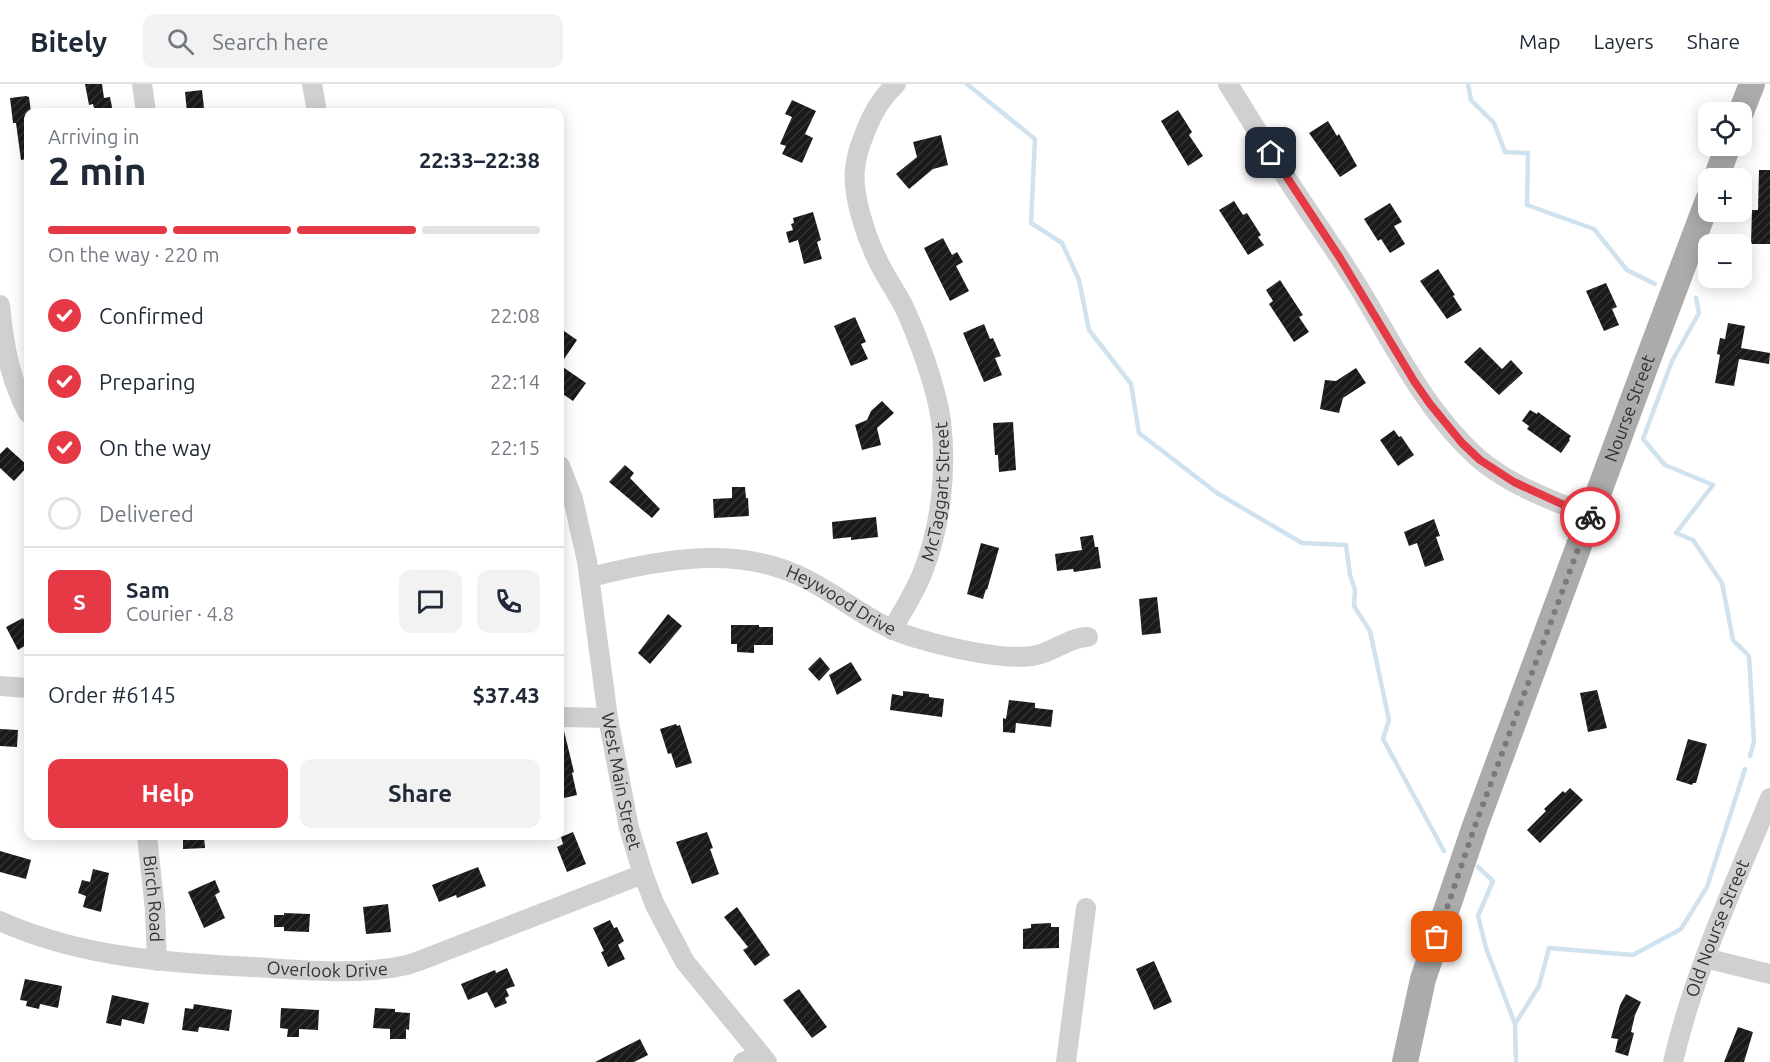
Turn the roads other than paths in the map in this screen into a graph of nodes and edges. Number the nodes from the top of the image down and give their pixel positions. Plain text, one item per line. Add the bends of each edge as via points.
1 (142, 84) edge
2 (312, 84) edge
3 (896, 84) edge
4 (1228, 84) edge
5 (1752, 84) edge
6 (1745, 102) edge
7 (145, 108) edge
8 (316, 108) edge
9 (1700, 222) edge
10 (0, 305) edge
11 (24, 405) edge
12 (564, 476) edge
13 (1591, 516) junction
14 (591, 577) junction
15 (892, 630) junction
16 (1088, 637) dead end
17 (0, 686) edge
18 (24, 688) edge
19 (564, 717) edge
20 (608, 718) junction
21 (1770, 798) edge
22 (147, 840) edge
23 (643, 874) junction
24 (1086, 908) dead end
25 (0, 921) edge
26 (1705, 958) junction
27 (157, 961) junction
28 (1770, 974) edge
29 (757, 1060) edge
30 (1066, 1062) edge
31 (1405, 1062) edge
32 (1673, 1062) edge

1 - 7 street
2 - 8 street
3 - 15 street, McTaggart Street via 880,103 864,134 856,157 855,183 864,225 877,259 903,305 919,346 937,402 943,445 940,498 930,549 913,593
4 - 13 street via 1445,424 1480,460 1497,471
5 - 6 main road
9 - 13 main road, Nourse Street
10 - 11 street via 11,374
12 - 14 street, West Main Street
13 - 31 main road, Nourse Street via 1448,905 1416,1004
14 - 15 street, Heywood Drive via 697,558 740,559 771,565 807,579
14 - 20 street, West Main Street
15 - 16 street, Heywood Drive via 940,644 1013,656 1036,655 1078,637
17 - 18 street
19 - 20 street
20 - 23 street, West Main Street via 622,798
21 - 26 street, Old Nourse Street
22 - 27 street, Birch Road
23 - 27 street, Overlook Drive via 407,964 339,971
23 - 29 street, West Main Street via 685,962
24 - 30 street
25 - 27 street, Overlook Drive via 59,944
26 - 28 street
26 - 32 street, Old Nourse Street

